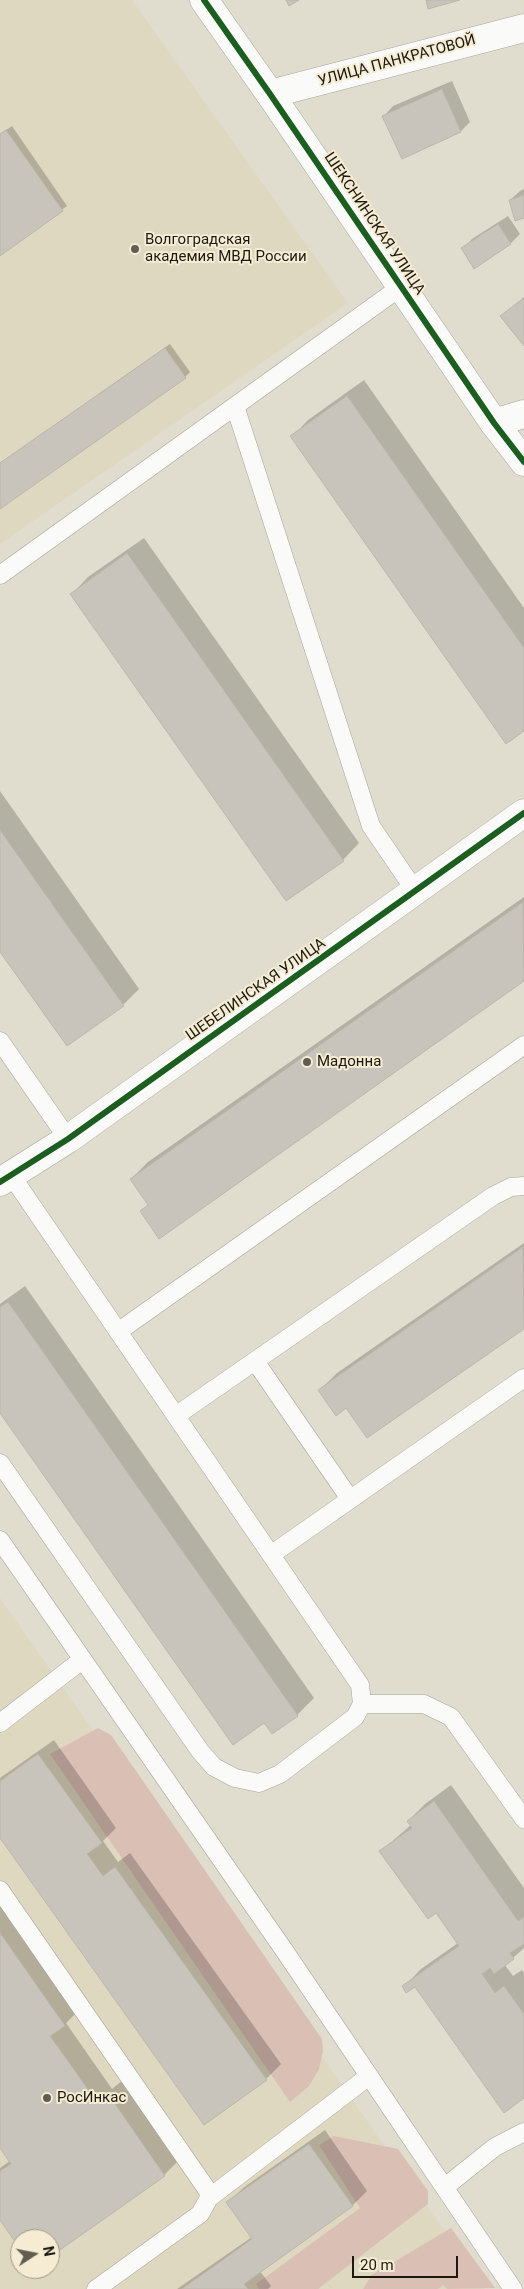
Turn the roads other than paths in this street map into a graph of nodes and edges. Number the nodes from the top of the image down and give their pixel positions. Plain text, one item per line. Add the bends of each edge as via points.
1 (204, 0) edge
2 (524, 28) edge
3 (270, 94) junction
4 (402, 286) junction
5 (235, 406) junction
6 (524, 414) edge
7 (494, 423) junction
8 (524, 462) edge
9 (0, 575) edge
10 (524, 813) edge
11 (416, 892) junction
12 (0, 1042) edge
13 (524, 1045) edge
14 (68, 1139) junction
15 (5, 1179) edge
16 (524, 1186) edge
17 (120, 1331) junction
18 (255, 1361) junction
19 (524, 1378) edge
20 (177, 1415) junction
21 (0, 1462) edge
22 (350, 1499) junction
23 (0, 1540) edge
24 (272, 1554) junction
25 (82, 1660) junction
26 (362, 1704) junction
27 (0, 1723) edge
28 (524, 1819) edge
29 (0, 1890) edge
30 (369, 2076) junction
31 (524, 2132) edge
32 (445, 2188) junction
33 (208, 2198) junction
34 (96, 2289) edge
35 (513, 2289) edge

1 - 3 street, ШЕКСНИНСКАЯ УЛИЦА
2 - 3 street, УЛИЦА ПАНКРАТОВОЙ
3 - 4 street, ШЕКСНИНСКАЯ УЛИЦА
4 - 5 lane
4 - 7 street, ШЕКСНИНСКАЯ УЛИЦА
5 - 9 lane
5 - 11 lane via 371,826
6 - 7 street
7 - 8 street, ШЕКСНИНСКАЯ УЛИЦА
10 - 11 street, ШЕБЕЛИНСКАЯ УЛИЦА
11 - 14 street, ШЕБЕЛИНСКАЯ УЛИЦА
12 - 14 lane
13 - 17 lane
14 - 15 street, ШЕБЕЛИНСКАЯ УЛИЦА
15 - 17 lane
16 - 18 lane via 511,1186 494,1196
17 - 20 lane
18 - 20 lane
18 - 22 lane
19 - 22 lane
20 - 24 lane
21 - 26 lane via 194,1743 214,1767 235,1778 259,1782 280,1774 355,1717
22 - 24 lane
23 - 25 lane
24 - 26 lane via 360,1685
25 - 27 lane
25 - 30 lane
26 - 28 lane via 424,1704 451,1717
29 - 33 lane via 208,2191
30 - 32 lane
30 - 33 lane
31 - 32 lane via 495,2147
32 - 35 lane
33 - 34 lane via 200,2214

